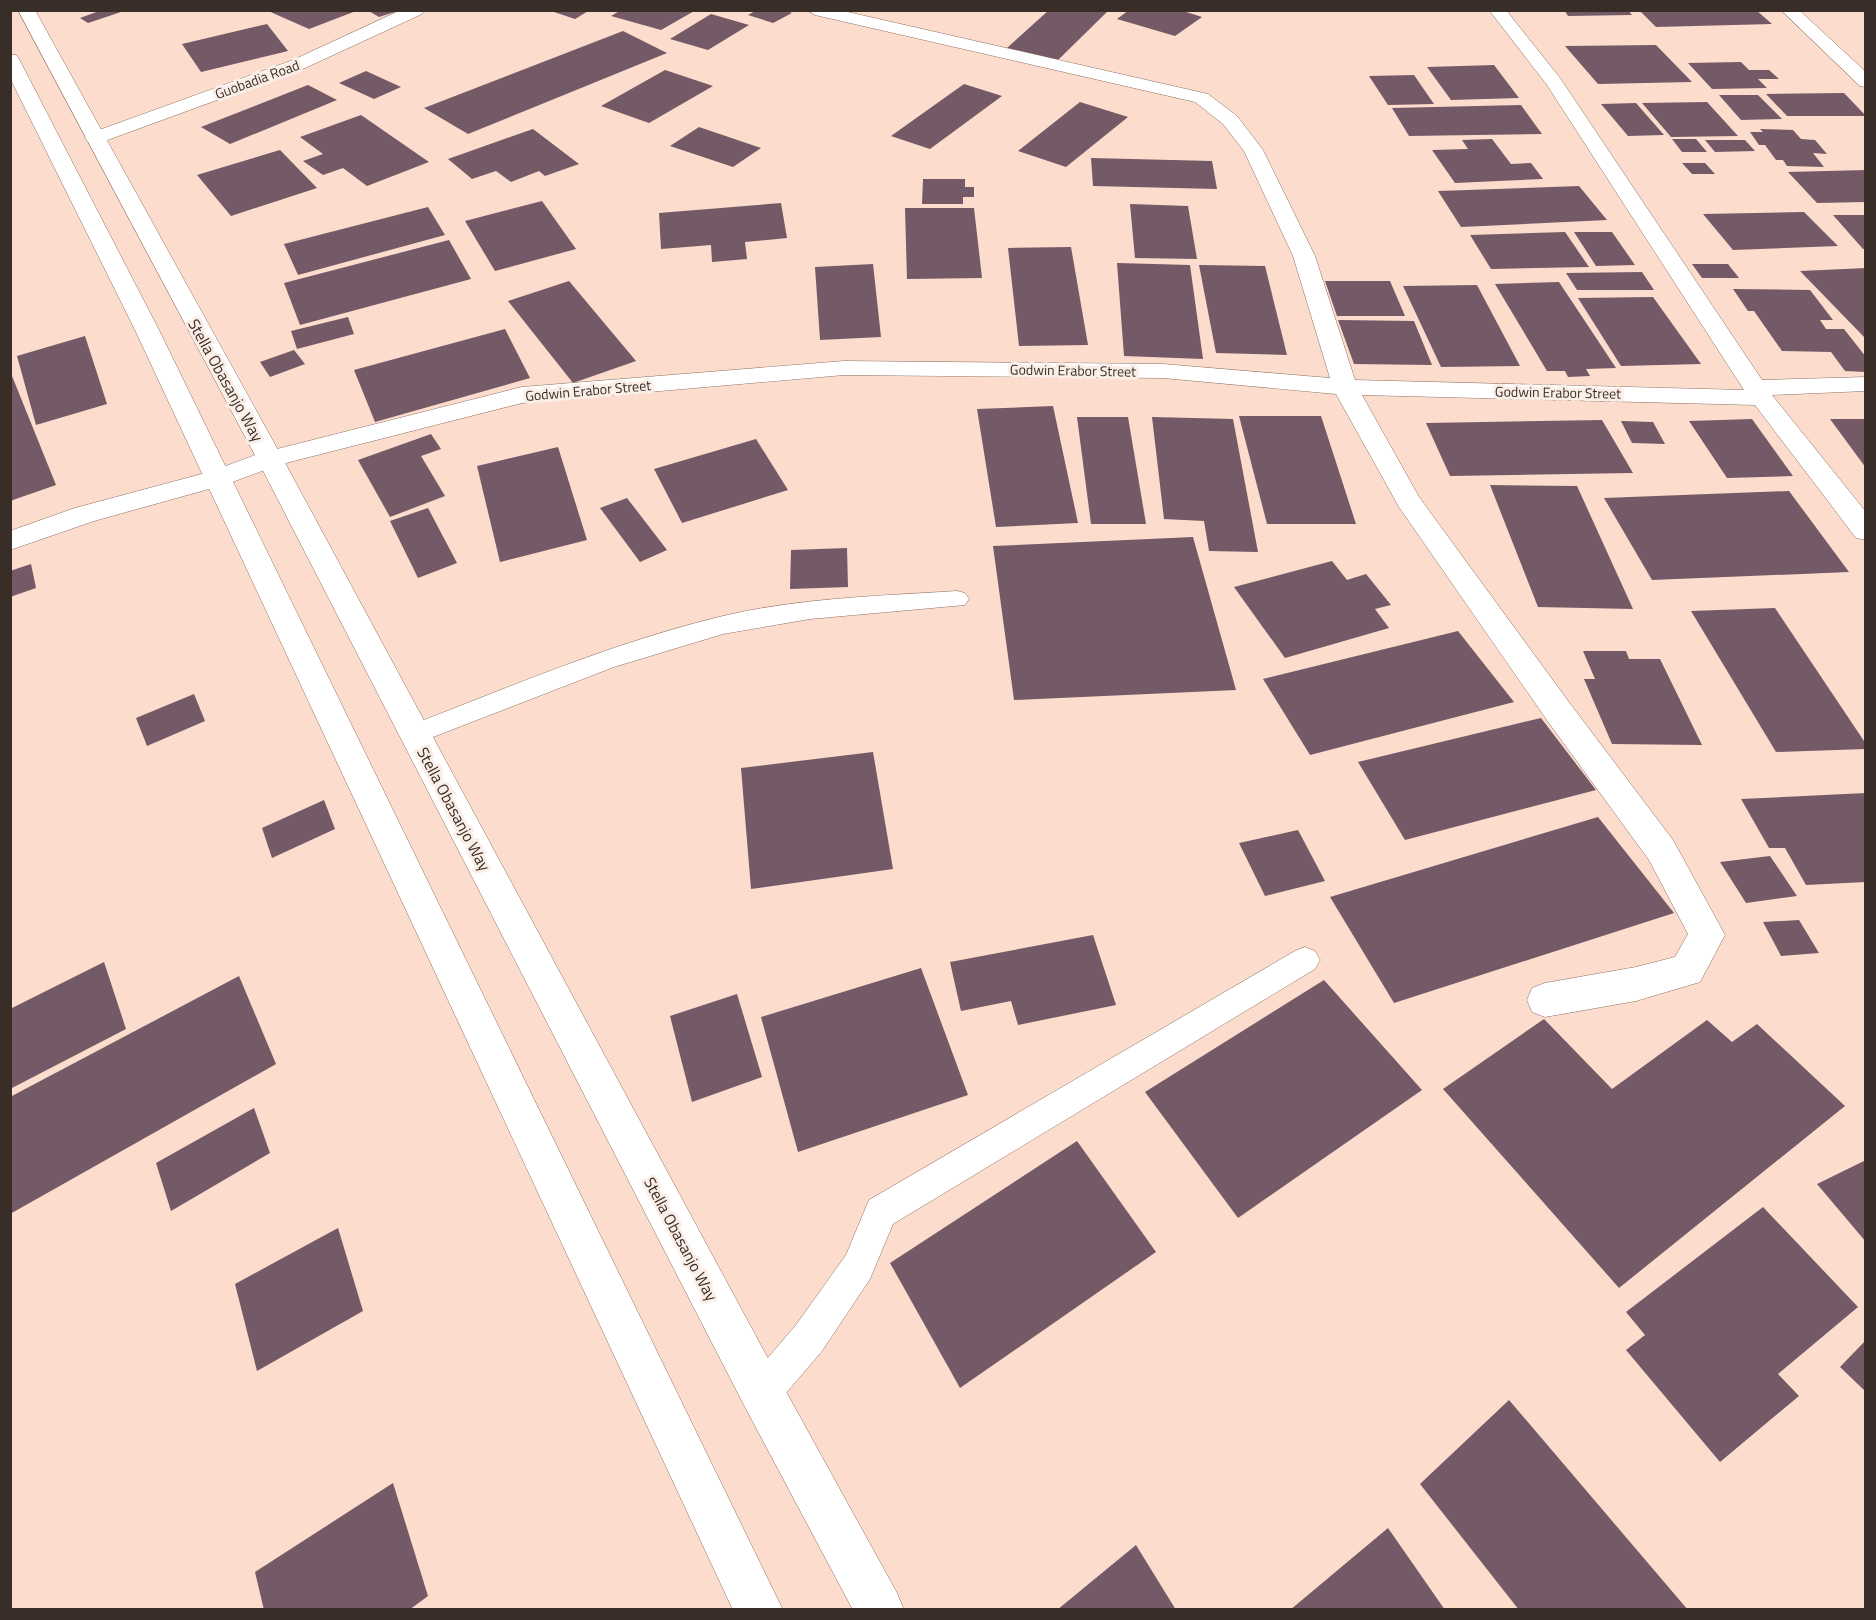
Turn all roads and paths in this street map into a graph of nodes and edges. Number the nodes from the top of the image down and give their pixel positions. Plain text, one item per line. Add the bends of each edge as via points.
1 (26, 10) edge
2 (416, 10) edge
3 (815, 10) edge
4 (1497, 10) edge
5 (1789, 10) edge
6 (10, 59) edge
7 (1866, 82) edge
8 (95, 138) junction
9 (114, 176) junction
10 (74, 188) junction
11 (1866, 384) edge
12 (1345, 387) junction
13 (1759, 393) junction
14 (270, 459) junction
15 (218, 478) junction
16 (1866, 531) edge
17 (10, 542) edge
18 (957, 599) dead end
19 (415, 734) junction
20 (1305, 960) dead end
21 (1545, 1000) dead end
22 (762, 1393) junction
23 (759, 1610) edge
24 (880, 1610) edge

1 - 8 street, Stella Obasanjo Way
2 - 8 street, Guobadia Road via 299,64
3 - 12 street via 1201,98 1230,120 1253,150 1304,256
4 - 13 street via 1554,82
5 - 7 street
6 - 10 street
8 - 9 street, Stella Obasanjo Way
9 - 10 street
9 - 14 street, Stella Obasanjo Way
10 - 15 street
11 - 13 street, Godwin Erabor Street
12 - 13 street, Godwin Erabor Street
12 - 14 street, Godwin Erabor Street via 1163,371 844,368 522,396
12 - 21 street via 1408,501 1661,850 1707,935 1687,970 1636,984
13 - 16 street
14 - 15 street, Godwin Erabor Street
14 - 19 street, Stella Obasanjo Way
15 - 17 street, Godwin Erabor Street via 85,514
15 - 23 street
18 - 19 lane via 790,613 724,625 606,660
19 - 22 street, Stella Obasanjo Way
20 - 22 lane via 881,1212 858,1267 809,1338
22 - 24 street, Stella Obasanjo Way

